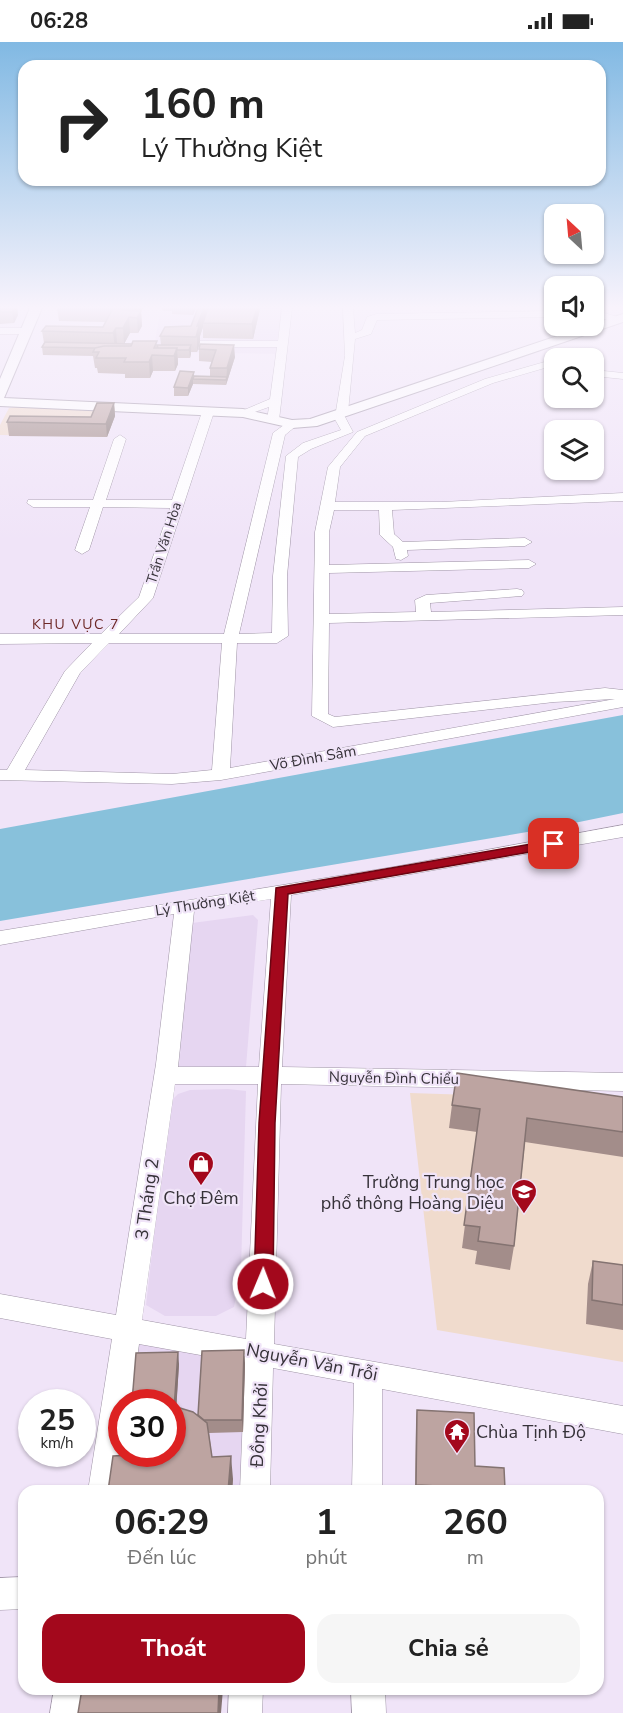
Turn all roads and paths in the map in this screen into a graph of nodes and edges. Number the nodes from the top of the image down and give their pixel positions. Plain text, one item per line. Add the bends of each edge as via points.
1 (278, 386) edge
2 (346, 386) edge
3 (420, 386) edge
4 (476, 386) edge
5 (276, 401) junction
6 (0, 402) edge
7 (208, 412) junction
8 (243, 413) junction
9 (340, 413) junction
10 (273, 420) junction
11 (292, 424) junction
12 (120, 439) dead end
13 (623, 496) edge
14 (33, 503) dead end
15 (98, 503) junction
16 (177, 504) junction
17 (328, 506) junction
18 (385, 506) junction
19 (525, 542) dead end
20 (400, 546) junction
21 (82, 550) dead end
22 (529, 564) dead end
23 (321, 569) junction
24 (402, 570) junction
25 (517, 593) dead end
26 (623, 611) edge
27 (424, 616) junction
28 (320, 619) junction
29 (0, 639) edge
30 (103, 639) junction
31 (231, 639) junction
32 (623, 695) edge
33 (623, 703) edge
34 (7, 775) edge
35 (221, 775) junction
36 (623, 831) edge
37 (281, 891) junction
38 (185, 906) junction
39 (0, 938) edge
40 (165, 1076) junction
41 (270, 1076) junction
42 (623, 1082) edge
43 (0, 1306) edge
44 (129, 1328) junction
45 (262, 1353) junction
46 (368, 1372) junction
47 (623, 1420) edge
48 (104, 1485) edge
49 (255, 1485) edge
50 (367, 1485) edge
51 (18, 1593) edge
52 (0, 1594) edge
53 (69, 1695) edge
54 (246, 1695) edge
55 (368, 1695) edge
56 (67, 1713) edge
57 (245, 1713) edge
58 (369, 1713) edge

1 - 5 street
2 - 9 street
3 - 9 main road
4 - 17 street via 361,434 334,467
5 - 8 street
5 - 10 street
6 - 7 main road
7 - 8 main road
7 - 16 street, Trần Văn Hòa
8 - 10 main road
9 - 11 main road via 312,423
9 - 31 street via 346,432 307,446 292,456 280,576 280,636
10 - 11 main road
11 - 31 street via 279,433
12 - 15 street
13 - 18 street
14 - 15 street
15 - 16 street
15 - 21 street
16 - 30 street, Trần Văn Hòa via 146,598
17 - 18 street
17 - 23 street via 322,532
18 - 20 street via 387,535
19 - 20 street
20 - 24 street
22 - 24 street
23 - 24 street
23 - 28 street
25 - 27 street via 426,599 422,600
26 - 27 street
27 - 28 street
28 - 32 street via 320,716 333,722 554,697
29 - 30 street
30 - 31 street
30 - 34 street, Trần Văn Hòa via 73,671
31 - 35 street
33 - 35 street, Võ Đình Sâm
34 - 35 street, Võ Đình Sâm via 172,779
36 - 37 street, Lý Thường Kiệt
37 - 38 street, Lý Thường Kiệt
37 - 41 street, Đồng Khởi
38 - 39 street, Lý Thường Kiệt
38 - 40 street, 3 Tháng 2
40 - 41 street, Nguyễn Đình Chiểu
40 - 44 street, 3 Tháng 2
41 - 42 street, Nguyễn Đình Chiểu
41 - 45 street, Đồng Khởi
43 - 44 street, Nguyễn Văn Trỗi
44 - 45 street, Nguyễn Văn Trỗi
44 - 48 street, 3 Tháng 2
45 - 46 street, Nguyễn Văn Trỗi
45 - 49 street, Đồng Khởi
46 - 47 street, Nguyễn Văn Trỗi
46 - 50 street
51 - 52 street
53 - 56 street
54 - 57 street
55 - 58 street

